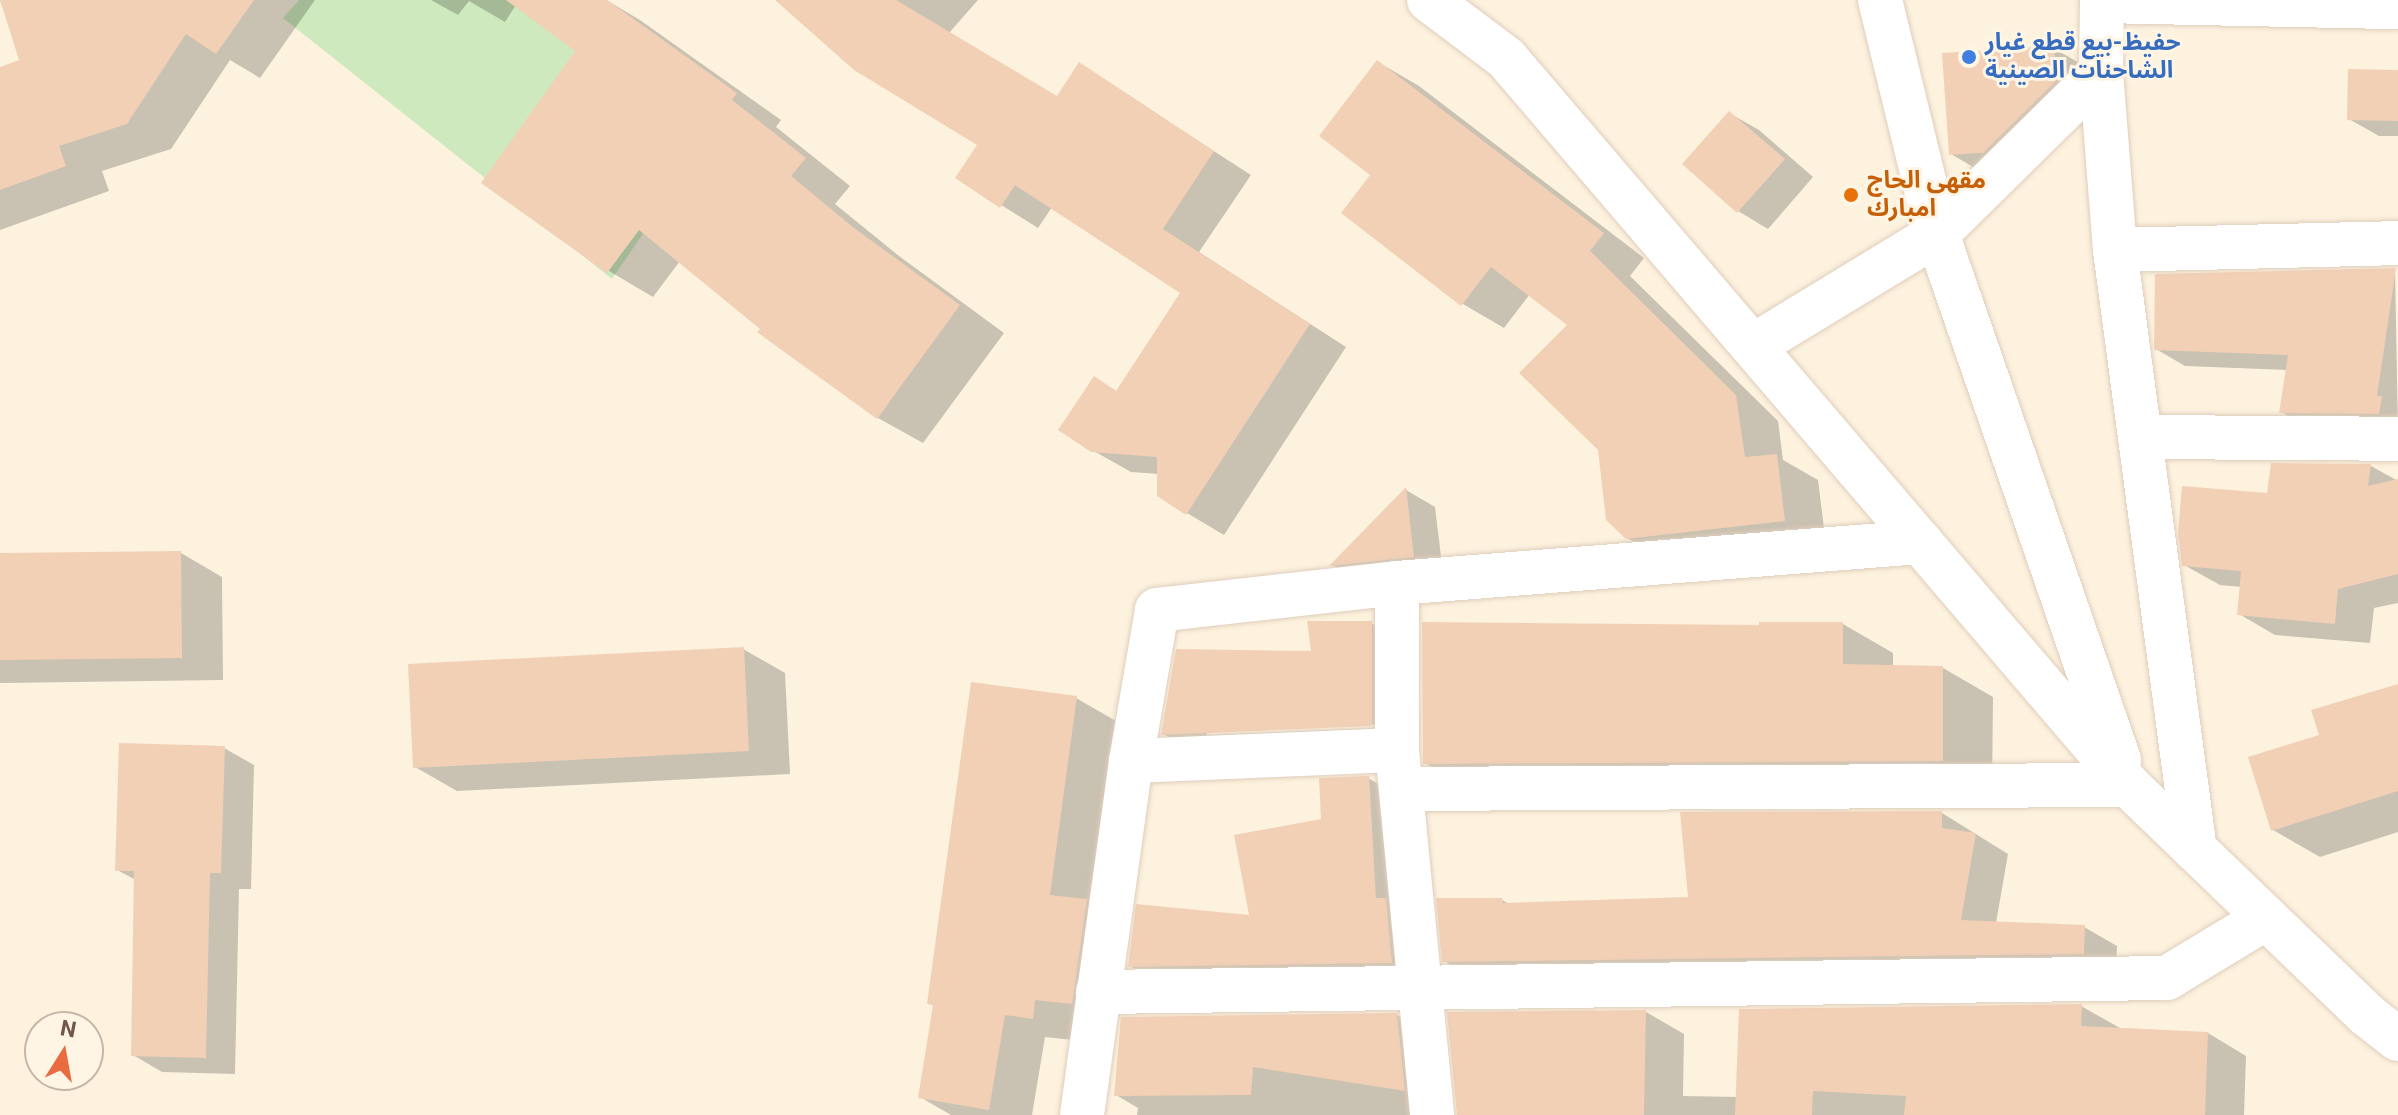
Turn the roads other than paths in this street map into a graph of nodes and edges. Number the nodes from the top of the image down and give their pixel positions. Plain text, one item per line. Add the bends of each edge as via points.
1 (1429, 0) edge
2 (1880, 0) edge
3 (2102, 0) edge
4 (2398, 7) edge
5 (2101, 72) junction
6 (1937, 234) junction
7 (2398, 243) edge
8 (2115, 250) junction
9 (1753, 346) junction
10 (2143, 437) junction
11 (2398, 439) edge
12 (1920, 542) junction
13 (1397, 583) junction
14 (1131, 761) junction
15 (1399, 770) junction
16 (2128, 785) junction
17 (2195, 850) junction
18 (2266, 918) junction
19 (1422, 988) junction
20 (1098, 992) junction
21 (2398, 1039) edge
22 (1082, 1115) edge
23 (1432, 1115) edge

1 - 9 street via 1506,58
2 - 6 street
3 - 4 street
3 - 5 street
5 - 6 street
5 - 8 street
6 - 9 street
6 - 16 street
7 - 8 street
8 - 10 street
9 - 12 street
10 - 11 street
10 - 17 street
12 - 13 street
12 - 16 street
13 - 14 street via 1157,610
13 - 15 street
14 - 15 street
14 - 20 street
15 - 16 street
15 - 19 street
16 - 17 street
17 - 18 street
18 - 19 street via 2167,978
18 - 21 street
19 - 20 street
19 - 23 street
20 - 22 street

